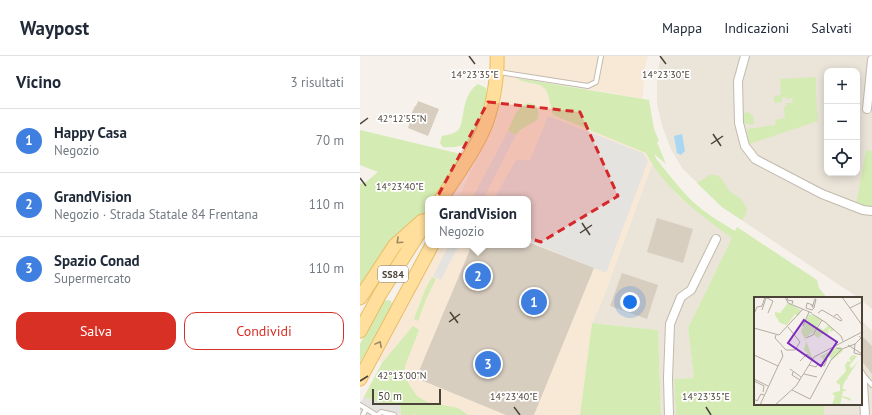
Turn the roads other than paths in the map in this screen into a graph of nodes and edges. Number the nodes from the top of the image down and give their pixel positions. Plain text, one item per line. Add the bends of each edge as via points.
1 (497, 56) edge
2 (601, 56) edge
3 (745, 56) edge
4 (872, 60) edge
5 (496, 71) junction
6 (867, 109) dead end
7 (458, 175) junction
8 (443, 196) edge
9 (450, 196) edge
10 (872, 212) edge
11 (425, 219) edge
12 (425, 224) edge
13 (716, 240) dead end
14 (430, 248) edge
15 (360, 298) edge
16 (360, 331) edge
17 (862, 374) edge
18 (360, 378) edge
19 (864, 379) junction
20 (872, 385) edge
21 (360, 405) edge
22 (366, 409) junction
23 (363, 415) edge
24 (377, 415) edge
25 (394, 415) edge
26 (669, 415) edge
27 (865, 415) edge

1 - 5 main road
2 - 5 lane via 596,82 588,86
3 - 10 street via 738,81 739,123 745,146 755,159 822,194
4 - 6 street
5 - 7 main road via 493,96 483,130
7 - 8 main road
7 - 9 main road
11 -> 15 main road via 395,244
12 - 16 main road, SS84 via 380,294
13 - 26 street via 691,290 681,297 670,324
18 -> 14 main road
17 - 19 lane
19 - 20 lane
19 - 27 street
21 - 22 lane
22 - 23 lane
22 - 24 lane
24 - 25 lane via 381,412

